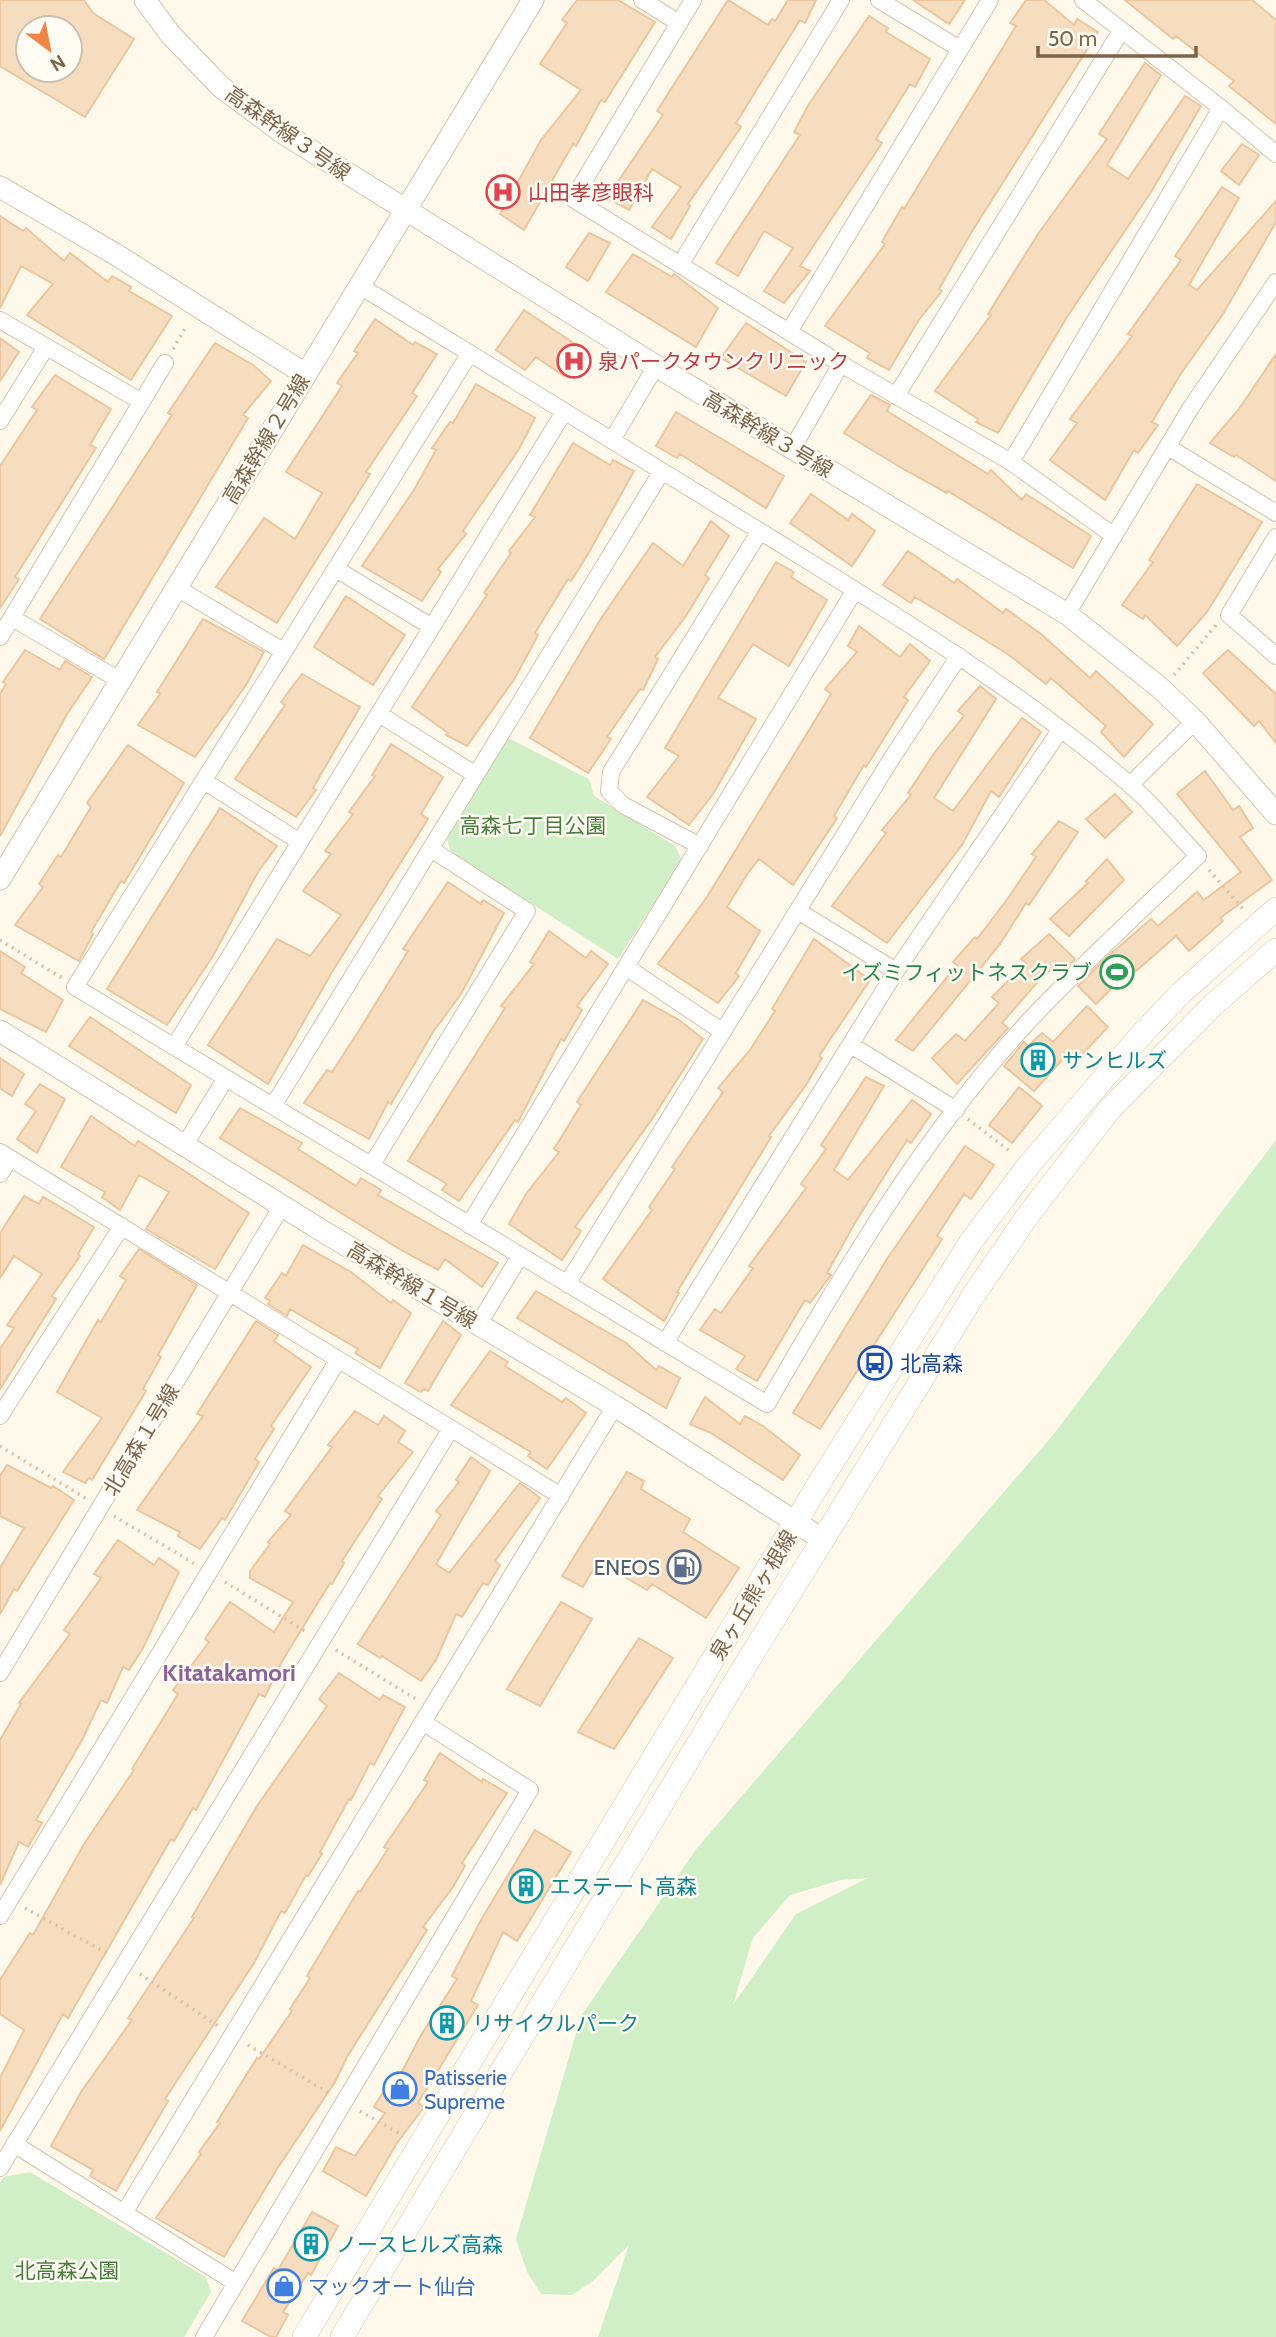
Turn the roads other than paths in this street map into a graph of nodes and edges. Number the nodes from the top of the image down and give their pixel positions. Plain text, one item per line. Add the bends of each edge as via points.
1 (145, 0) edge
2 (533, 0) edge
3 (642, 0) edge
4 (693, 0) edge
5 (841, 0) edge
6 (879, 0) edge
7 (990, 0) edge
8 (1083, 0) edge
9 (679, 23) junction
10 (1121, 31) junction
11 (960, 49) junction
12 (1221, 108) junction
13 (1276, 154) edge
14 (0, 187) edge
15 (406, 212) junction
16 (680, 265) junction
17 (1276, 282) edge
18 (360, 286) junction
19 (0, 320) edge
20 (790, 330) junction
21 (46, 347) junction
22 (470, 353) junction
23 (165, 363) road end
24 (841, 364) junction
25 (656, 366) junction
26 (305, 374) junction
27 (896, 396) junction
28 (142, 402) junction
29 (564, 412) junction
30 (0, 421) edge
31 (612, 440) junction
32 (1168, 447) junction
33 (792, 449) junction
34 (1010, 462) junction
35 (663, 471) junction
36 (1276, 513) edge
37 (760, 531) junction
38 (1114, 536) junction
39 (1276, 537) edge
40 (336, 569) junction
41 (177, 588) junction
42 (855, 590) junction
43 (1067, 614) junction
44 (12, 618) junction
45 (432, 627) junction
46 (0, 638) edge
47 (283, 652) junction
48 (959, 656) junction
49 (1276, 656) edge
50 (121, 681) junction
51 (379, 714) junction
52 (1195, 721) junction
53 (1061, 729) junction
54 (476, 775) junction
55 (204, 781) junction
56 (1130, 785) junction
57 (1276, 814) edge
58 (300, 842) junction
59 (700, 846) junction
60 (431, 849) junction
61 (0, 879) edge
62 (1276, 909) edge
63 (798, 911) junction
64 (1276, 950) edge
65 (626, 967) junction
66 (896, 971) junction
67 (0, 1031) edge
68 (723, 1032) junction
69 (850, 1045) junction
70 (174, 1047) junction
71 (226, 1078) junction
72 (273, 1106) junction
73 (956, 1110) junction
74 (184, 1146) junction
75 (5, 1155) edge
76 (370, 1166) junction
77 (0, 1174) edge
78 (282, 1206) junction
79 (469, 1225) junction
80 (122, 1226) junction
81 (520, 1256) junction
82 (568, 1284) junction
83 (230, 1293) junction
84 (478, 1325) junction
85 (665, 1343) junction
86 (338, 1360) junction
87 (615, 1406) junction
88 (0, 1416) edge
89 (450, 1430) junction
90 (561, 1496) junction
91 (797, 1523) junction
92 (822, 1539) junction
93 (0, 1673) edge
94 (424, 1723) junction
95 (0, 1916) edge
96 (15, 2144) junction
97 (0, 2168) edge
98 (124, 2213) junction
99 (236, 2283) junction
100 (204, 2337) edge
101 (304, 2337) edge
102 (342, 2337) edge

1 - 15 street, 高森幹線３号線 via 170,34 221,87 282,133
2 - 15 street, 高森幹線２号線
3 - 9 street
4 - 9 street
5 - 16 street
6 - 11 street
7 - 11 street
8 - 10 street
9 - 16 street via 573,199
10 - 12 street
10 - 27 street
11 - 20 street
12 - 13 street
12 - 34 street
14 - 26 street
15 - 18 street, 高森幹線２号線
15 - 25 street, 高森幹線３号線
16 - 20 street
17 - 32 street
18 - 22 street
18 - 26 street, 高森幹線２号線
19 - 21 street
20 - 24 street
21 - 28 street
21 - 30 street
22 - 29 street
22 - 40 street
23 - 28 street
24 - 27 street
24 - 33 street
25 - 31 street
25 - 33 street, 高森幹線３号線
26 - 41 street, 高森幹線２号線
27 - 34 street
28 - 44 street
29 - 31 street
29 - 45 street
31 - 35 street
32 - 36 street
32 - 38 street
33 - 43 street, 高森幹線３号線
34 - 38 street
35 - 37 street
35 - 54 street
37 - 42 street
37 - 59 street via 611,772 609,791 623,805
38 - 43 street
39 - 49 street via 1229,615
40 - 45 street
40 - 47 street
41 - 47 street
41 - 50 street, 高森幹線２号線
42 - 48 street
42 - 59 street
43 - 52 street, 高森幹線３号線
44 - 46 street
44 - 50 street
45 - 51 street
47 - 55 street
48 - 53 street
48 - 63 street
50 - 61 street, 高森幹線２号線
51 - 54 street
51 - 58 street
52 - 56 street
52 - 57 street, 高森幹線３号線
53 - 56 street
53 - 66 street
54 - 60 street
55 - 58 street
55 - 70 street via 75,987
56 - 73 street via 1198,856 1027,1024
58 - 70 street
59 - 65 street
60 - 72 street
60 - 76 street via 527,911
62 - 91 main road, 泉ヶ丘熊ヶ根線 via 1181,993 1028,1166 928,1306
63 - 66 street
63 - 68 street
64 - 92 main road, 泉ヶ丘熊ヶ根線 via 1164,1053 1072,1157 975,1293
65 - 68 street
65 - 79 street
66 - 69 street
67 - 74 street, 高森幹線１号線
68 - 82 street
69 - 73 street
69 - 85 street
70 - 71 street
71 - 72 street
71 - 74 street
72 - 76 street
73 - 85 street via 857,1249 767,1405
74 - 78 street, 高森幹線１号線
75 - 77 street
75 - 80 street
76 - 79 street
78 - 83 street, 北高森１号線
78 - 84 street, 高森幹線１号線
79 - 81 street
80 - 83 street
80 - 88 street
81 - 82 street
81 - 84 street
82 - 85 street
83 - 86 street
83 - 93 street, 北高森１号線
84 - 87 street, 高森幹線１号線
86 - 89 street
86 - 95 street
87 - 90 street
87 - 91 street, 高森幹線１号線
89 - 90 street
89 - 96 street
90 - 94 street
91 - 92 street, 高森幹線１号線
91 - 101 main road, 泉ヶ丘熊ヶ根線
92 - 102 main road, 泉ヶ丘熊ヶ根線
94 - 98 street
94 - 99 street via 530,1790
96 - 97 street
96 - 98 street
98 - 99 street
99 - 100 street

